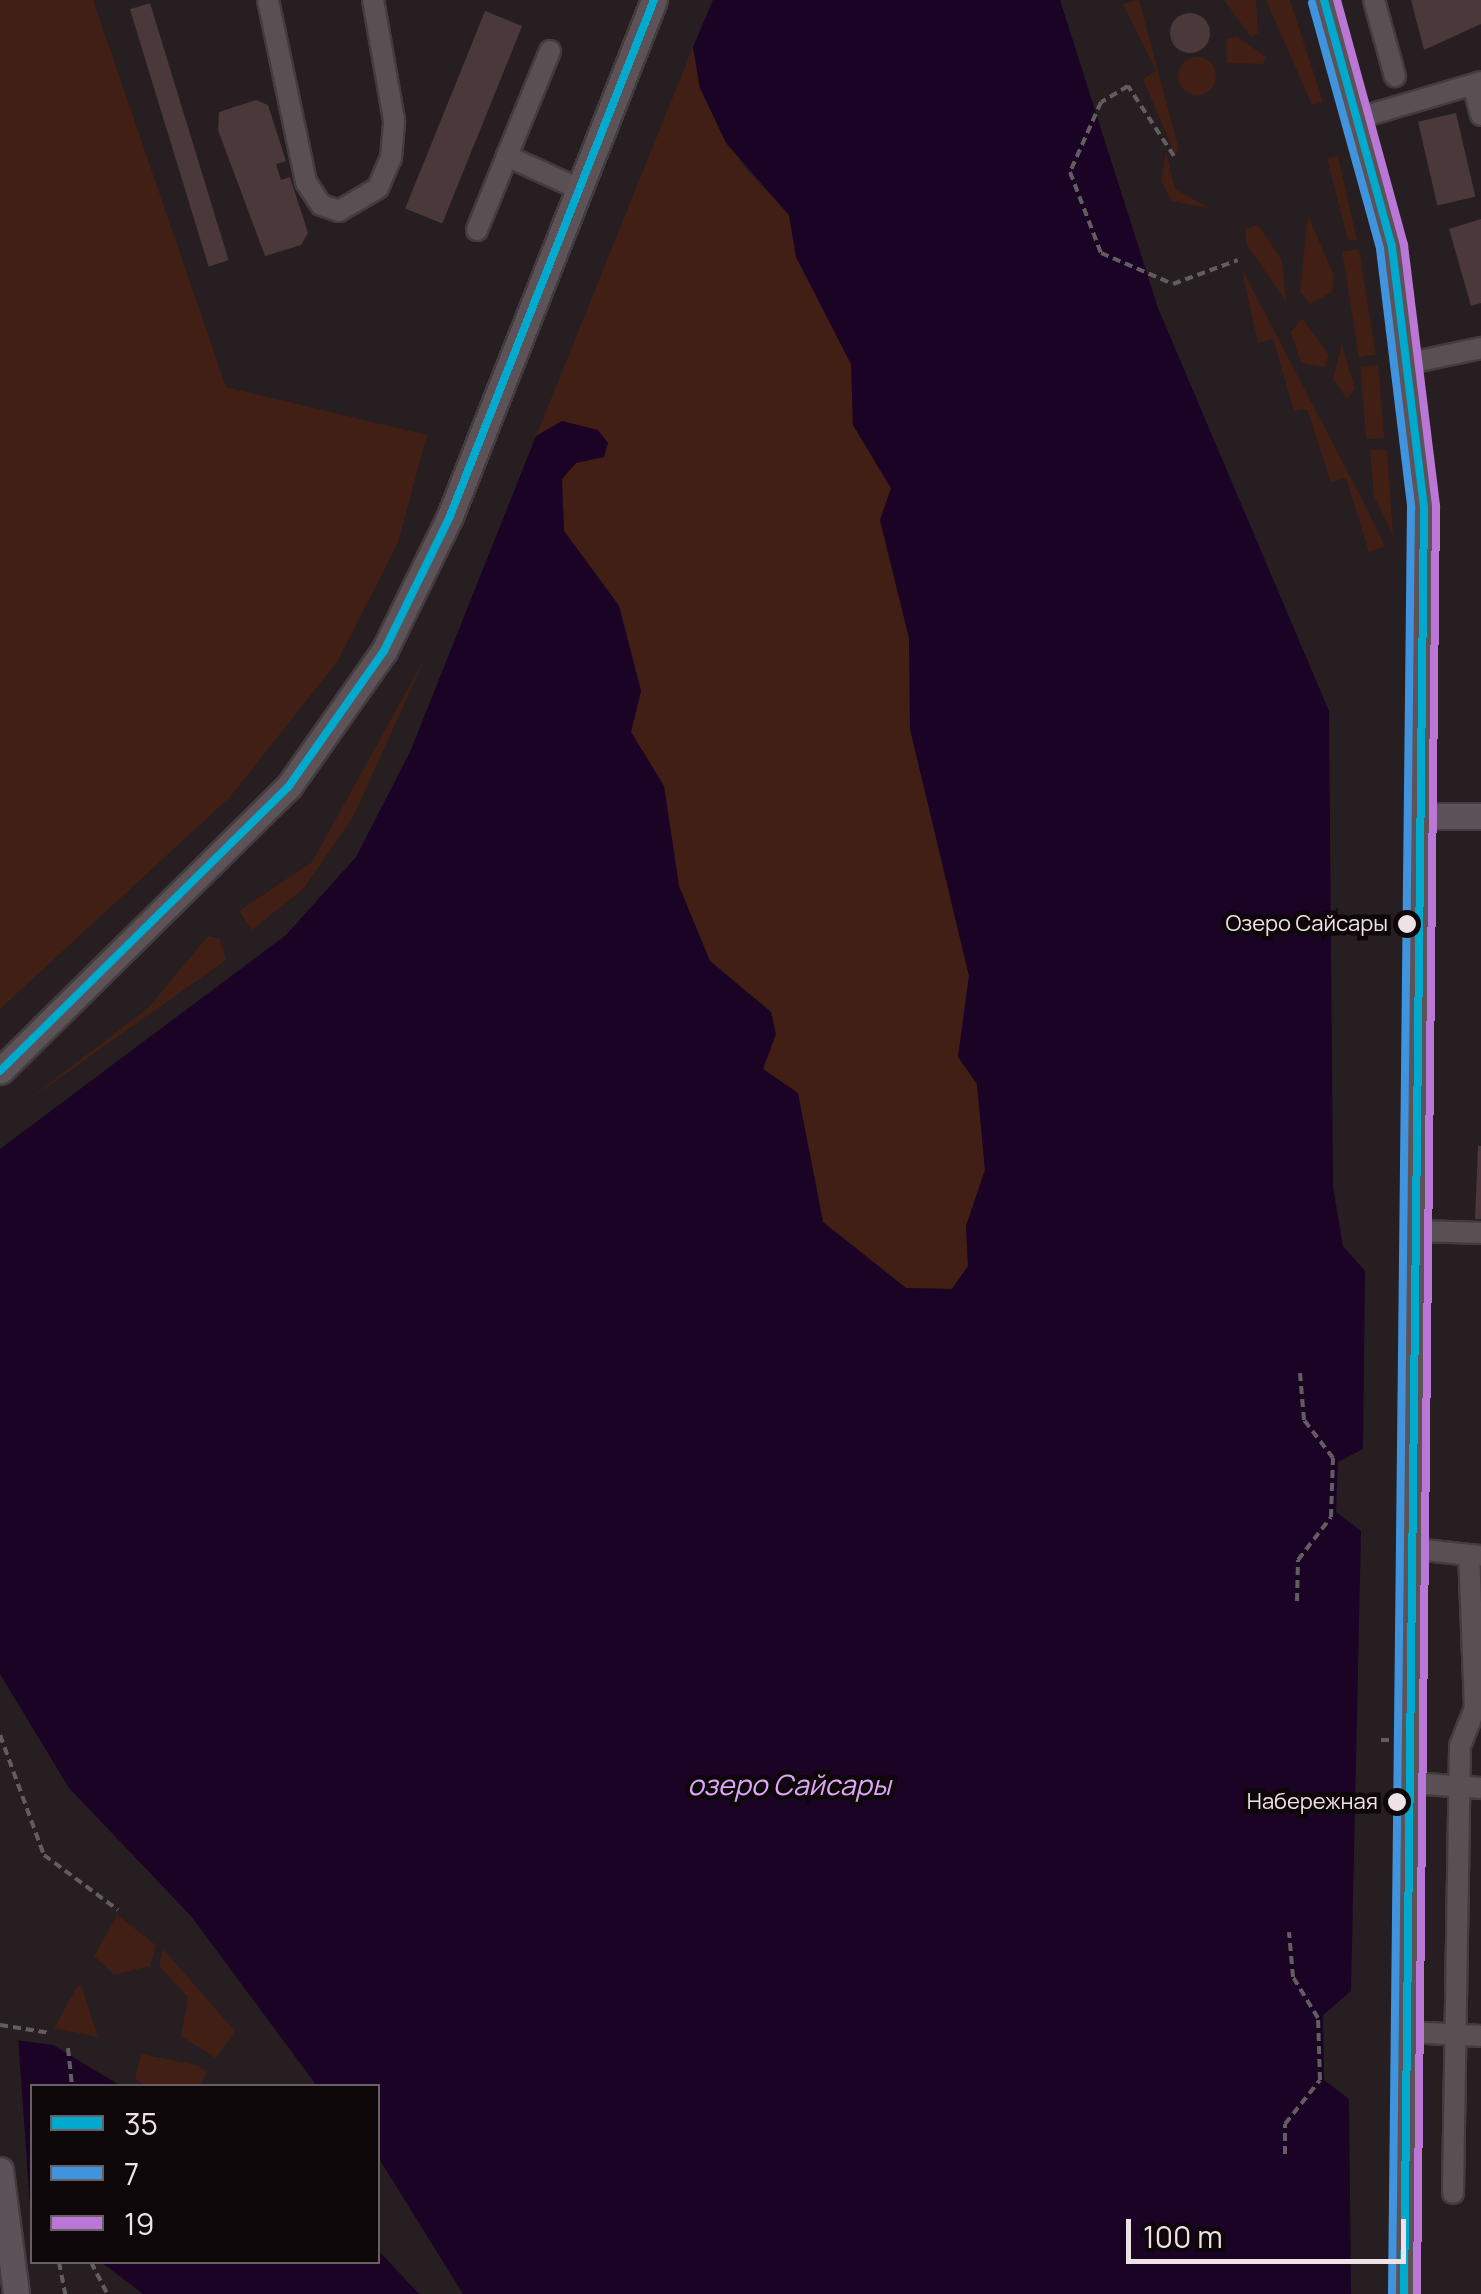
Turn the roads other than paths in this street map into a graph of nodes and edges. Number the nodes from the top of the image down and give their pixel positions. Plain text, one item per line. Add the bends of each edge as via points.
1 (268, 0) edge
2 (373, 0) edge
3 (654, 0) edge
4 (1324, 0) edge
5 (1374, 0) edge
6 (550, 51) dead end
7 (1395, 76) dead end
8 (1477, 84) edge
9 (1481, 115) edge
10 (1362, 117) junction
11 (507, 156) junction
12 (579, 189) junction
13 (476, 230) dead end
14 (1481, 348) edge
15 (1410, 363) junction
16 (1426, 816) junction
17 (1481, 816) edge
18 (0, 1071) edge
19 (1420, 1231) junction
20 (1481, 1234) edge
21 (1415, 1548) junction
22 (1475, 1556) edge
23 (1411, 1782) junction
24 (1459, 1785) junction
25 (1481, 1788) edge
26 (1408, 2032) junction
27 (1459, 2032) junction
28 (1481, 2036) edge
29 (0, 2170) edge
30 (1454, 2194) dead end
31 (16, 2294) edge
32 (1404, 2294) edge

1 - 2 street via 306,182 321,205 339,211 378,188 391,158 394,120
3 - 12 main road
4 - 10 main road
5 - 7 street
6 - 11 street
8 - 9 street
8 - 10 street
10 - 15 main road
11 - 12 street
11 - 13 street
12 - 18 main road via 450,516 342,714 224,857
14 - 15 street
15 - 16 main road via 1424,506
16 - 17 main road
16 - 19 main road
19 - 20 street
19 - 21 main road
21 - 22 street
21 - 23 main road
22 - 24 street via 1475,1708
23 - 24 street
23 - 26 main road
24 - 25 street
24 - 27 street
26 - 27 street
26 - 32 main road
27 - 28 street
27 - 30 street
29 - 31 main road, bridge

